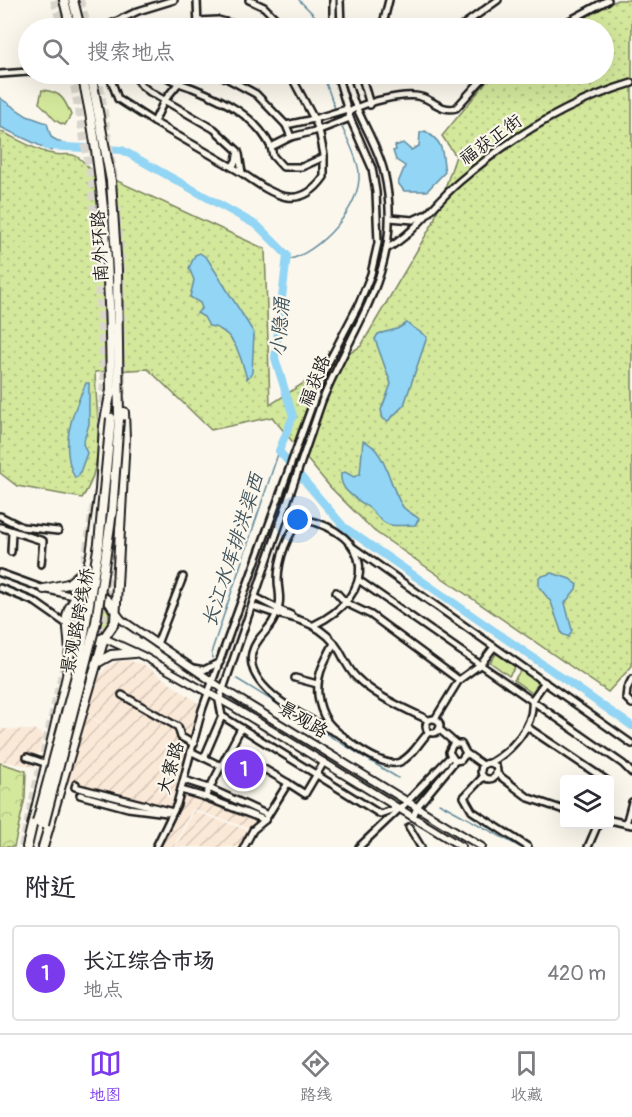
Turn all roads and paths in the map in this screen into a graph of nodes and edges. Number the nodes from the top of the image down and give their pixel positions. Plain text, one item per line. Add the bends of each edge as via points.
1 (174, 0) edge
2 (196, 0) edge
3 (249, 0) edge
4 (327, 0) edge
5 (333, 0) edge
6 (342, 0) edge
7 (389, 0) edge
8 (498, 0) edge
9 (608, 0) edge
10 (66, 1) edge
11 (333, 9) junction
12 (69, 18) edge
13 (75, 18) edge
14 (123, 18) edge
15 (198, 18) edge
16 (275, 18) edge
17 (333, 18) edge
18 (340, 18) edge
19 (384, 18) edge
20 (473, 18) edge
21 (575, 18) edge
22 (18, 73) edge
23 (0, 74) edge
24 (632, 83) edge
25 (84, 84) edge
26 (92, 84) edge
27 (113, 84) edge
28 (140, 84) edge
29 (176, 84) edge
30 (182, 84) edge
31 (238, 84) edge
32 (295, 84) edge
33 (340, 84) edge
34 (349, 84) edge
35 (364, 84) edge
36 (478, 84) edge
37 (164, 101) junction
38 (370, 105) junction
39 (357, 106) junction
40 (348, 113) junction
41 (314, 119) junction
42 (154, 122) junction
43 (286, 125) junction
44 (319, 130) junction
45 (291, 137) junction
46 (271, 147) junction
47 (238, 151) junction
48 (324, 157) junction
49 (232, 167) junction
50 (242, 173) junction
51 (425, 214) junction
52 (390, 218) junction
53 (386, 249) junction
54 (115, 390) junction
55 (115, 418) joint
56 (0, 516) edge
57 (0, 527) edge
58 (58, 531) dead end
59 (12, 532) junction
60 (354, 548) junction
61 (11, 552) dead end
62 (41, 564) dead end
63 (89, 565) junction
64 (0, 573) edge
65 (183, 577) dead end
66 (360, 581) junction
67 (0, 588) edge
68 (44, 590) junction
69 (336, 592) dead end
70 (78, 597) junction
71 (255, 597) junction
72 (346, 603) junction
73 (252, 606) junction
74 (114, 609) junction
75 (277, 611) junction
76 (330, 618) junction
77 (68, 625) junction
78 (314, 625) junction
79 (322, 630) junction
80 (104, 638) junction
81 (334, 643) junction
82 (157, 644) junction
83 (494, 647) junction
84 (134, 653) junction
85 (221, 661) junction
86 (95, 664) junction
87 (481, 664) junction
88 (193, 668) junction
89 (67, 676) junction
90 (91, 676) junction
91 (295, 678) dead end
92 (632, 679) edge
93 (459, 680) junction
94 (213, 682) junction
95 (544, 682) junction
96 (318, 684) junction
97 (223, 689) junction
98 (122, 695) dead end
99 (209, 695) junction
100 (532, 699) junction
101 (219, 700) junction
102 (632, 704) edge
103 (222, 716) junction
104 (432, 719) junction
105 (526, 727) junction
106 (241, 728) junction
107 (439, 729) junction
108 (429, 732) junction
109 (343, 736) junction
110 (455, 743) junction
111 (194, 744) junction
112 (632, 744) edge
113 (230, 749) junction
114 (192, 752) junction
115 (466, 753) junction
116 (27, 757) dead end
117 (204, 758) junction
118 (453, 759) junction
119 (324, 762) junction
120 (46, 764) junction
121 (487, 764) junction
122 (221, 766) junction
123 (496, 773) junction
124 (632, 773) edge
125 (317, 775) junction
126 (598, 775) edge
127 (483, 777) junction
128 (184, 780) junction
129 (288, 783) junction
130 (76, 784) dead end
131 (209, 788) junction
132 (181, 790) junction
133 (80, 795) dead end
134 (205, 797) junction
135 (408, 801) junction
136 (632, 802) edge
137 (417, 807) junction
138 (399, 809) junction
139 (560, 809) edge
140 (172, 813) junction
141 (267, 817) junction
142 (413, 817) junction
143 (614, 821) edge
144 (40, 823) junction
145 (629, 824) edge
146 (409, 827) dead end
147 (596, 829) edge
148 (28, 847) edge
149 (40, 847) edge
150 (156, 847) edge
151 (244, 847) edge
152 (359, 847) edge
153 (421, 847) edge
154 (462, 847) edge
155 (482, 847) edge
156 (528, 847) edge
157 (588, 847) edge

1 - 14 street
2 - 15 street
3 - 16 street
4 - 11 street
5 - 11 street
6 - 18 street
7 - 19 street
8 - 20 street
9 - 21 street
10 - 12 highway
10 - 13 highway
11 - 17 street
22 - 23 street
24 - 51 street, 福获正街 via 581,102 524,132 460,181
25 - 54 highway, 南外环路 via 100,181
26 - 54 highway, 南外环路 via 111,181 117,270
27 - 42 street via 118,99
28 - 37 street
29 - 37 street
30 - 46 street via 239,112 262,132
31 - 43 street via 256,94
32 - 41 street
33 - 40 street, 福获路
34 - 39 street, 福获路
35 - 38 street
36 - 38 street via 450,110 406,94
37 - 42 street
37 - 47 street via 225,136
38 - 39 street
39 - 40 street
39 - 52 street, 福获路 via 383,170
40 - 41 street
40 - 44 street
40 - 85 street, 福获路 via 372,168 379,214 371,274 326,367
41 - 43 street
41 - 44 street
42 - 49 street
43 - 45 street
44 - 45 street
44 - 48 street
45 - 46 street
46 - 48 street via 277,163 290,169
47 - 49 street
47 - 50 street
48 - 50 street via 324,177 302,197 272,192
49 - 50 street
51 - 52 street via 413,220
51 - 53 street, 福获正街 via 411,234
52 - 53 street, 福获路
53 - 71 street, 福获路 via 375,292 334,371
54 - 55 highway, 南外环路
54 - 63 highway
54 - 74 highway via 125,415 125,438
55 - 144 highway, 景观路跨线桥, bridge via 79,663
56 - 58 street via 22,527
57 - 59 street
59 - 61 street
59 - 62 street via 43,541
60 - 66 street
60 - 75 street via 314,522 303,519 297,523 278,573 281,595
60 - 83 street
63 - 68 highway via 75,581
63 - 70 highway
64 - 68 street
65 - 82 street
66 - 72 street
66 - 87 street
67 - 77 street via 35,602
68 - 70 street
69 - 72 street
70 - 74 highway via 99,594
70 - 77 highway via 69,609
71 - 73 street, 福获路
71 - 75 street
72 - 76 street
72 - 93 street via 371,615
73 - 75 street
73 - 97 street, 福获路
74 - 80 highway via 113,628
74 - 82 main road, 景观路 via 122,620
75 - 78 street
75 - 109 street via 252,653 255,679 268,692
76 - 78 street
76 - 79 street
77 - 80 highway via 83,640
77 - 89 highway
78 - 79 street
79 - 81 street
80 - 84 main road, 景观路
80 - 86 highway
81 - 96 street via 321,665
81 - 104 street via 355,676 372,690
82 - 88 main road, 景观路
83 - 87 street
83 - 95 street
84 - 86 highway via 111,655
84 - 99 main road, 景观路
85 - 88 street via 213,668
85 - 94 street, 福获路
86 - 90 highway
87 - 93 street
87 - 100 street
88 - 94 main road, 景观路
89 - 90 highway via 74,661 84,658 90,661
89 - 120 highway
90 - 149 highway
91 - 96 street
92 - 102 street via 626,698
93 - 104 street
94 - 97 main road, 景观路
94 - 99 street, 福获路
95 - 100 street
95 - 112 street
96 - 109 street via 324,716
97 - 101 street, 福获路
97 - 135 main road, 景观路
98 - 111 street via 178,727 181,737
99 - 101 main road, 景观路
99 - 111 street, 大寮路
100 - 105 street
100 - 124 street
101 - 103 street
101 - 119 main road, 景观路
103 - 106 street
103 - 117 street
104 - 107 street via 440,724
104 - 108 street via 425,726
105 - 121 street via 501,757
105 - 126 street
106 - 113 street
106 - 125 street
107 - 108 street
107 - 110 street
108 - 109 street via 399,763 377,759
110 - 115 street via 464,745
110 - 118 street via 449,749
111 - 114 street, 大寮路
113 - 122 street
113 - 129 street
114 - 117 street
114 - 128 street, 大寮路
115 - 118 street via 464,758
115 - 121 street
116 - 120 street
117 - 122 street
118 - 135 street
118 - 137 street
119 - 125 street
119 - 138 main road, 景观路
120 - 148 highway
121 - 123 street via 496,768
121 - 127 street via 481,770
122 - 131 street
123 - 127 street via 491,778
123 - 139 street via 528,798
125 - 129 street via 305,794
125 - 138 street via 380,814
127 - 156 street via 464,797 472,811
128 - 131 street
128 - 132 street, 大寮路
129 - 141 street
130 - 140 street via 75,787
131 - 134 street
131 - 141 street
132 - 134 street
132 - 140 street, 大寮路
133 - 140 street via 128,808
134 - 141 street
135 - 137 main road, 景观路
135 - 138 street
136 - 145 street
137 - 142 street
137 - 155 main road, 景观路
138 - 142 main road, 景观路
138 - 152 street
140 - 150 street, 大寮路
141 - 151 street via 253,830
142 - 154 main road, 景观路
143 - 145 street
144 - 148 highway
144 - 149 highway
146 - 153 street
147 - 157 street

